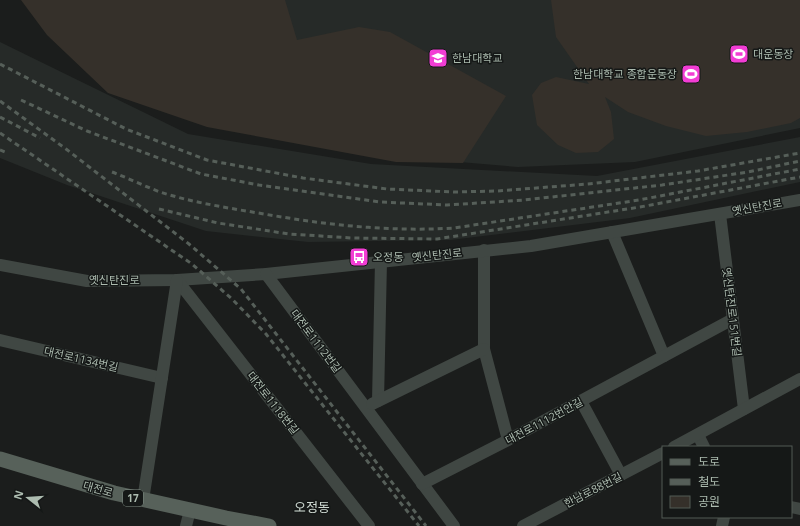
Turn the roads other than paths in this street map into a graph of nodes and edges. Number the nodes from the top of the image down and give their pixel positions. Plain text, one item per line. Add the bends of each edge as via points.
1 (800, 200) edge
2 (720, 214) junction
3 (612, 232) junction
4 (484, 250) junction
5 (381, 261) junction
6 (0, 265) edge
7 (266, 274) junction
8 (177, 280) junction
9 (733, 319) junction
10 (0, 340) edge
11 (484, 349) junction
12 (664, 356) junction
13 (162, 378) junction
14 (800, 380) edge
15 (378, 401) junction
16 (581, 401) junction
17 (365, 407) junction
18 (744, 409) junction
19 (698, 434) junction
20 (508, 440) junction
21 (676, 446) edge
22 (704, 446) edge
23 (662, 454) edge
24 (0, 458) edge
25 (621, 475) junction
26 (422, 484) junction
27 (143, 500) junction
28 (190, 510) junction
29 (186, 526) edge
30 (269, 526) edge
31 (369, 526) edge
32 (454, 526) edge
33 (523, 526) edge

1 - 2 street, 옛신탄진로
2 - 3 street, 옛신탄진로
2 - 9 street, 옛신탄진로151번길
3 - 4 street, 옛신탄진로 via 531,246
3 - 12 street
4 - 5 street, 옛신탄진로
4 - 11 street
5 - 7 street, 옛신탄진로
5 - 15 street
6 - 8 street, 옛신탄진로 via 88,281
7 - 8 street, 옛신탄진로
7 - 17 street, 대전로1112번길
8 - 13 street
8 - 31 street, 대전로1118번길
9 - 12 street, 대전로1112번안길
9 - 18 street, 옛신탄진로151번길
10 - 13 street, 대전로1134번길
11 - 15 street
11 - 20 street
12 - 16 street, 대전로1112번안길
13 - 27 street
14 - 18 street
15 - 17 street
16 - 20 street, 대전로1112번안길
16 - 25 street
17 - 26 street, 대전로1112번길
18 - 19 street
19 - 21 street
19 - 22 street
20 - 26 street, 대전로1112번안길
23 - 25 street, 한남로88번길
24 - 27 main road, 대전로 / 17 via 93,488
25 - 33 street, 한남로88번길
26 - 32 street, 대전로1112번길
27 - 28 main road, 대전로 / 17
28 - 29 street
28 - 30 main road, 대전로 / 17

